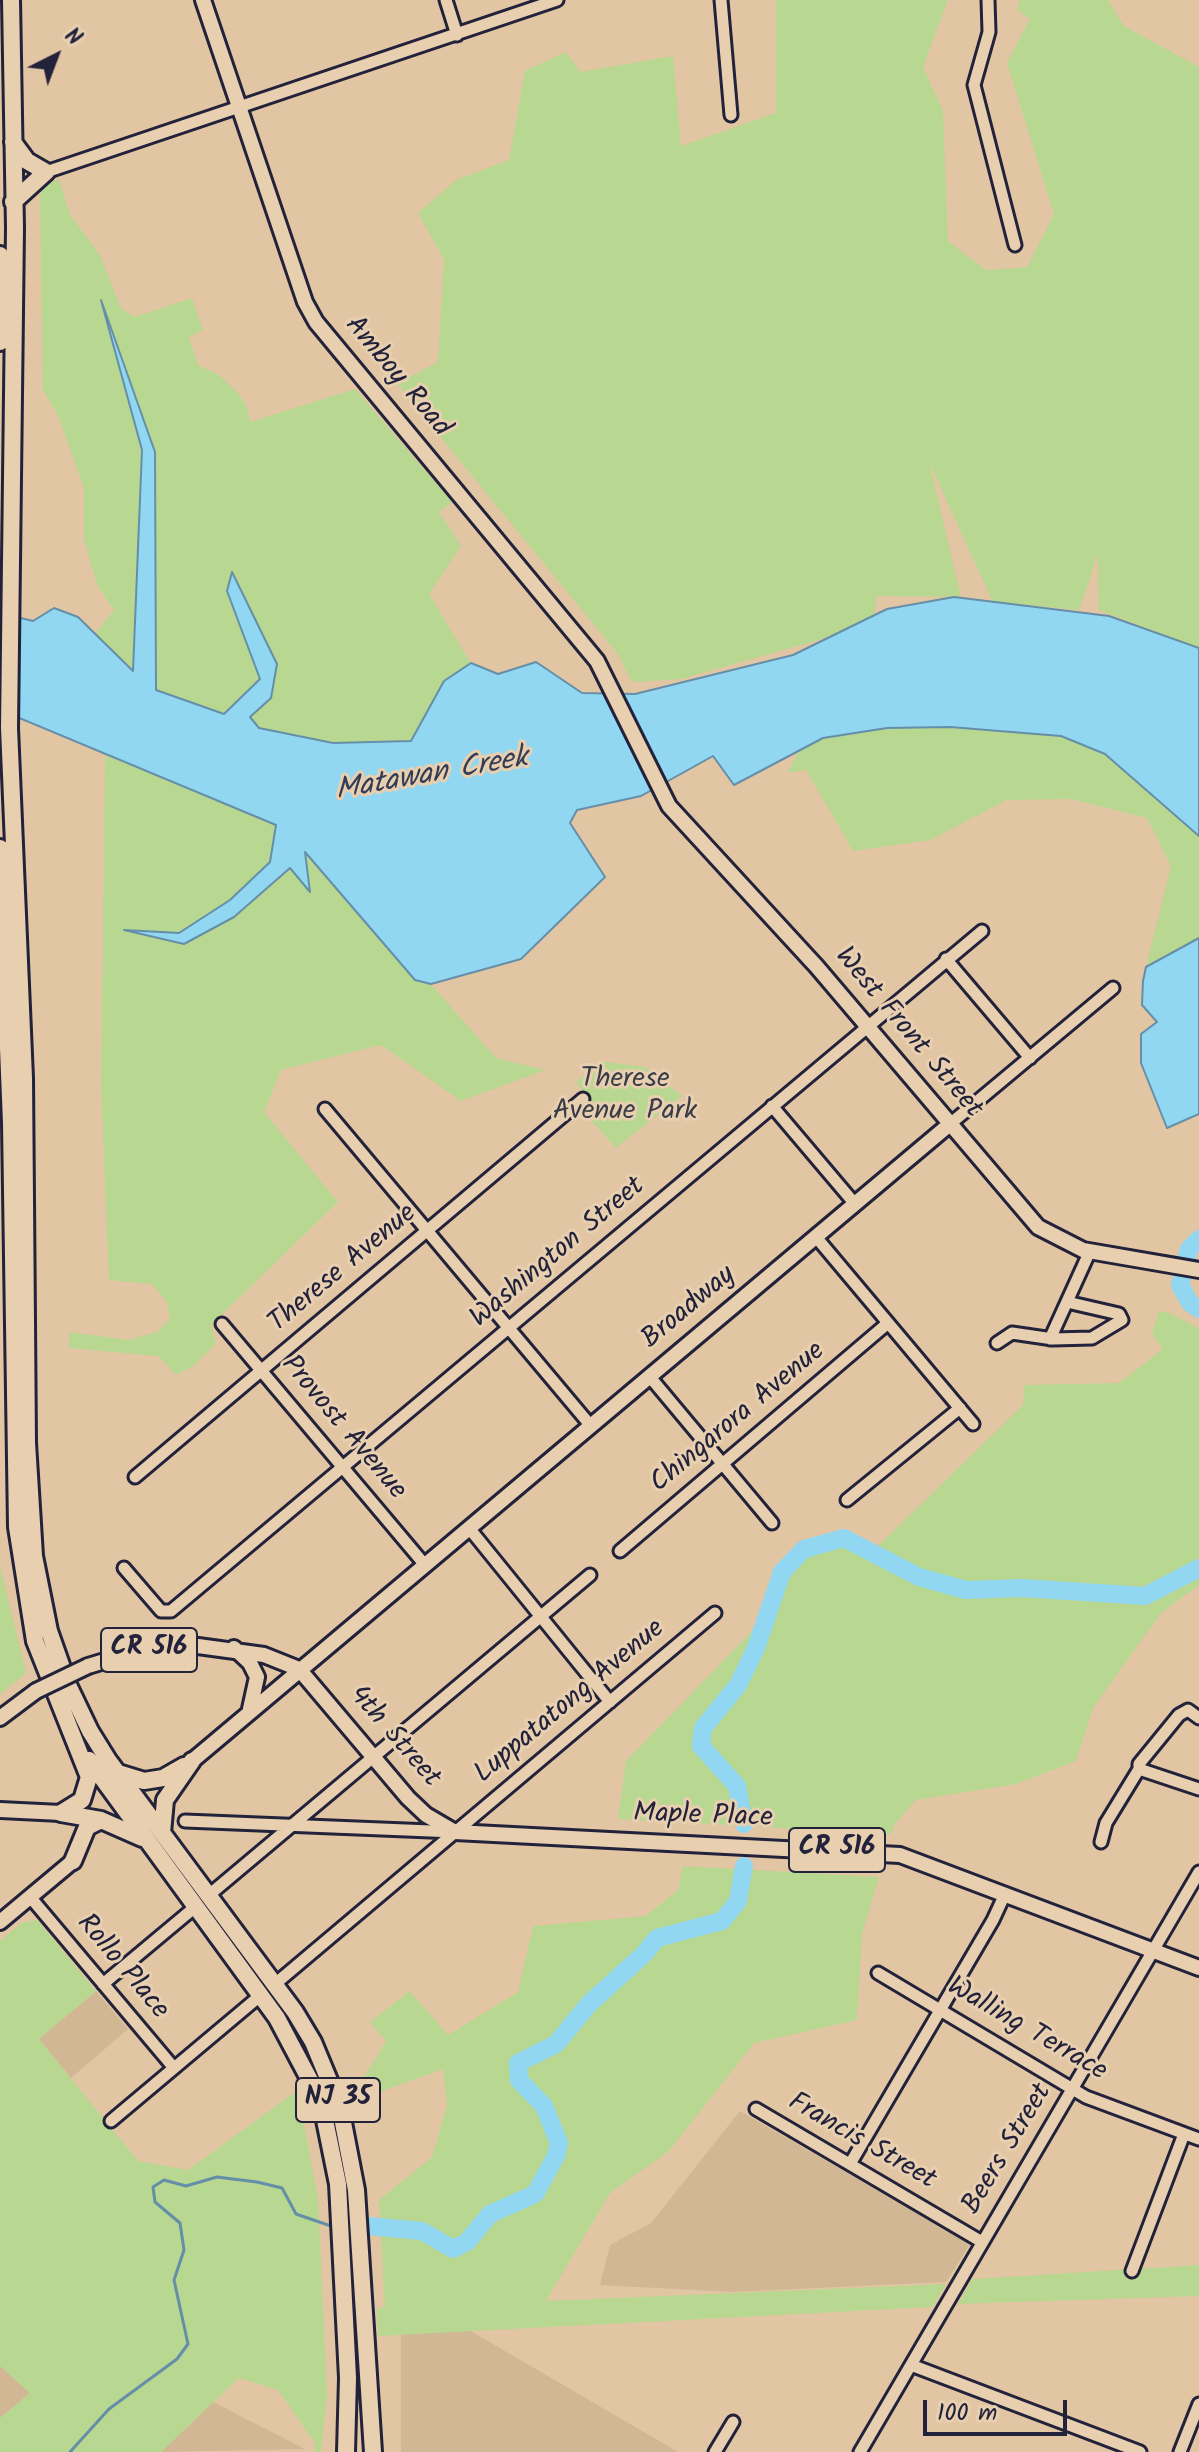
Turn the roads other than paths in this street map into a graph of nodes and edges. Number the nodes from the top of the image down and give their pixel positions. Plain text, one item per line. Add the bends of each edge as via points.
1 (11, 0) edge
2 (203, 0) edge
3 (446, 0) edge
4 (557, 0) edge
5 (721, 0) edge
6 (988, 0) edge
7 (457, 35) junction
8 (239, 109) junction
9 (731, 115) dead end
10 (13, 141) junction
11 (46, 172) junction
12 (13, 202) junction
13 (1015, 245) dead end
14 (0, 255) edge
15 (0, 342) edge
16 (636, 741) joint
17 (0, 848) edge
18 (982, 931) dead end
19 (946, 959) junction
20 (1113, 988) dead end
21 (867, 1025) junction
22 (1030, 1058) junction
23 (583, 1099) dead end
24 (772, 1106) junction
25 (325, 1109) dead end
26 (950, 1124) junction
27 (855, 1204) junction
28 (428, 1230) junction
29 (816, 1237) junction
30 (1090, 1251) junction
31 (1199, 1270) edge
32 (1067, 1302) junction
33 (888, 1323) junction
34 (222, 1324) dead end
35 (508, 1327) junction
36 (1050, 1339) junction
37 (997, 1343) dead end
38 (262, 1370) junction
39 (650, 1377) junction
40 (960, 1408) junction
41 (973, 1424) dead end
42 (591, 1426) junction
43 (723, 1464) junction
44 (343, 1466) junction
45 (135, 1477) dead end
46 (847, 1500) dead end
47 (772, 1523) dead end
48 (469, 1528) junction
49 (620, 1551) dead end
50 (425, 1565) junction
51 (124, 1568) dead end
52 (590, 1575) dead end
53 (715, 1613) dead end
54 (541, 1616) junction
55 (234, 1648) junction
56 (299, 1669) junction
57 (610, 1702) junction
58 (249, 1713) junction
59 (0, 1718) edge
60 (1199, 1718) edge
61 (74, 1739) junction
62 (373, 1758) junction
63 (192, 1761) junction
64 (1139, 1769) junction
65 (118, 1773) junction
66 (1199, 1789) edge
67 (0, 1810) edge
68 (61, 1813) junction
69 (101, 1820) junction
70 (185, 1821) dead end
71 (294, 1824) junction
72 (455, 1832) junction
73 (162, 1833) junction
74 (143, 1839) junction
75 (1101, 1842) dead end
76 (73, 1861) joint
77 (1199, 1872) edge
78 (1005, 1894) junction
79 (209, 1895) junction
80 (31, 1898) junction
81 (194, 1908) junction
82 (0, 1922) edge
83 (1154, 1950) junction
84 (1199, 1968) edge
85 (878, 1973) dead end
86 (103, 1984) junction
87 (275, 1984) junction
88 (261, 1995) junction
89 (941, 2011) junction
90 (174, 2068) junction
91 (1072, 2089) junction
92 (756, 2109) dead end
93 (111, 2121) dead end
94 (1184, 2134) junction
95 (1199, 2139) edge
96 (850, 2164) junction
97 (982, 2242) junction
98 (1132, 2271) dead end
99 (911, 2365) junction
100 (1199, 2404) edge
101 (349, 2414) junction
102 (733, 2422) dead end
103 (335, 2452) edge
104 (346, 2452) edge
105 (373, 2452) edge
106 (715, 2452) edge
107 (860, 2452) edge
108 (1140, 2452) edge
109 (1180, 2452) edge

1 - 10 highway, NJ 35
2 - 8 main road, Amboy Road
3 - 7 street
4 - 7 street
5 - 9 street
6 - 13 street via 989,32 974,85
7 - 8 street
8 - 11 street
8 - 16 main road, Amboy Road via 316,322 597,661
10 - 11 highway via 27,161
10 - 12 highway, NJ 35
11 - 12 highway
12 - 65 highway, NJ 35 via 9,728 24,1078 31,1527 41,1599 61,1667 83,1718
14 - 15 highway
16 - 21 main road, West Front Street via 665,799
17 - 61 highway, NJ 35 via 11,1123 17,1527 35,1641
18 - 19 street, Washington Street
19 - 21 street, Washington Street
19 - 22 street
20 - 22 street, Broadway
21 - 24 street, Washington Street
21 - 26 main road, West Front Street
22 - 26 street, Broadway
23 - 28 street, Therese Avenue
24 - 27 street
24 - 35 street, Washington Street
25 - 28 street
26 - 27 main road, Broadway
26 - 30 main road, West Front Street via 1038,1227
27 - 29 main road, Broadway
28 - 35 street
28 - 38 street, Therese Avenue
29 - 33 street
29 - 39 main road, Broadway
30 - 31 main road, West Front Street
30 - 32 street
32 - 36 street
32 - 36 street via 1119,1314 1121,1322 1092,1338
33 - 40 street
33 - 43 street, Chingarora Avenue
34 - 38 street, Provost Avenue
35 - 42 street
35 - 44 street, Washington Street
36 - 37 street via 1012,1333
38 - 44 street, Provost Avenue
38 - 45 street, Therese Avenue
39 - 42 main road, Broadway
39 - 43 street
40 - 41 street
40 - 46 street
42 - 48 main road, Broadway
43 - 47 street
43 - 49 street, Chingarora Avenue
44 - 50 street, Provost Avenue
44 - 51 street, Washington Street via 166,1612
48 - 50 main road, Broadway
48 - 54 street
50 - 56 main road, Broadway
52 - 54 street
53 - 57 street, Luppatatong Avenue
54 - 57 street
54 - 62 street
55 - 56 main road, CR 516
55 - 58 main road via 257,1677
55 - 59 main road, CR 516, bridge via 167,1647 88,1666 36,1691
56 - 58 main road, Broadway
56 - 62 main road, 4th Street
57 - 72 street, Luppatatong Avenue
58 - 63 main road, Broadway
60 - 64 street via 1188,1710 1175,1718 1143,1755
61 - 68 highway via 87,1768 87,1791
61 - 74 highway, NJ 35
62 - 71 street
62 - 72 main road, 4th Street via 426,1815
63 - 65 highway via 163,1778 144,1781
63 - 73 highway via 165,1800
64 - 66 street
64 - 75 street via 1106,1823
65 - 73 highway, NJ 35
67 - 68 main road
68 - 69 highway
69 - 74 highway
69 - 76 highway via 87,1827
70 - 71 street, Maple Place
71 - 72 street, Maple Place
71 - 79 street
72 - 78 main road, Maple Place / CR 516 via 892,1853
72 - 87 street, Luppatatong Avenue
73 - 79 highway, NJ 35
74 - 81 highway, NJ 35
76 - 80 main road
77 - 83 street, Beers Street
78 - 83 main road, Maple Place / CR 516
78 - 89 street
79 - 87 highway, NJ 35
80 - 82 main road
80 - 86 street, Rollo Place
81 - 86 street
81 - 88 highway, NJ 35
83 - 84 main road, Maple Place / CR 516
83 - 91 street, Beers Street
85 - 89 street, Walling Terrace
86 - 90 street, Rollo Place
87 - 105 highway, NJ 35 via 323,2063 348,2138
88 - 90 street
88 - 101 highway, NJ 35 via 306,2068 333,2155
89 - 91 street, Walling Terrace
89 - 96 street
90 - 93 street
91 - 94 street, Walling Terrace
91 - 97 street, Beers Street
92 - 96 street, Francis Street
94 - 95 street, Walling Terrace
94 - 98 street
96 - 97 street, Francis Street
97 - 99 street, Beers Street
99 - 107 street, Beers Street
99 - 108 street
100 - 109 street
101 - 103 highway
101 - 104 highway, NJ 35
102 - 106 street

